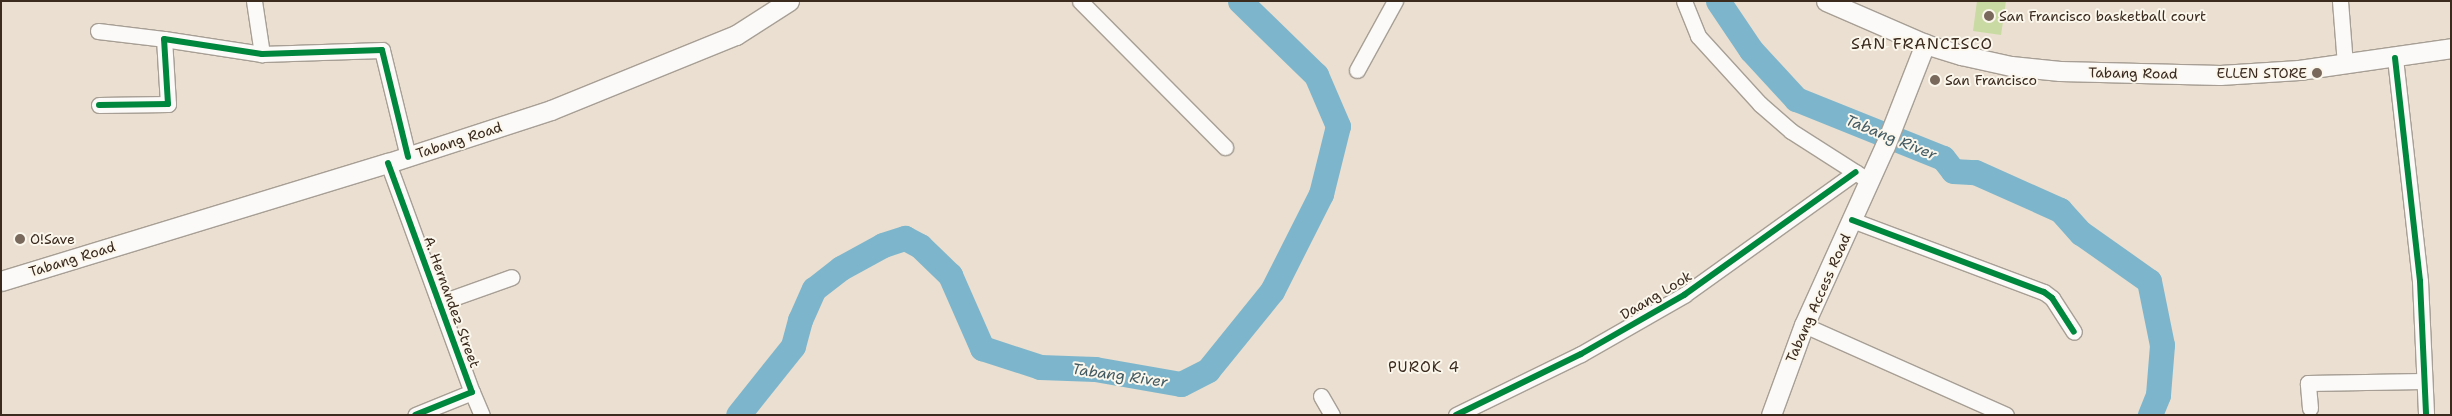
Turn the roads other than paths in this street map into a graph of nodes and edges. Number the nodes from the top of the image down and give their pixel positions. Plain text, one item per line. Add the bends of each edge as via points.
1 (254, 1) edge
2 (789, 1) edge
3 (1080, 1) edge
4 (1395, 1) edge
5 (1684, 1) edge
6 (1826, 1) edge
7 (2340, 1) edge
8 (98, 30) dead end
9 (164, 39) junction
10 (1925, 44) junction
11 (2451, 48) edge
12 (262, 54) junction
13 (2395, 58) junction
14 (2345, 64) junction
15 (1357, 70) dead end
16 (99, 105) dead end
17 (1225, 147) dead end
18 (408, 157) junction
19 (388, 163) junction
20 (1862, 177) junction
21 (1852, 220) junction
22 (512, 276) dead end
23 (1, 281) edge
24 (439, 303) junction
25 (1804, 324) junction
26 (2074, 332) dead end
27 (2423, 381) junction
28 (472, 392) junction
29 (1320, 396) dead end
30 (2310, 408) dead end
31 (415, 415) edge
32 (482, 415) edge
33 (1332, 415) edge
34 (1456, 415) edge
35 (1771, 415) edge
36 (2006, 415) edge
37 (2426, 415) edge

1 - 12 street
2 - 18 main road, Tabang Road via 718,43 551,110
3 - 17 street
4 - 15 street
5 - 20 street via 1698,36 1760,104 1791,131
6 - 10 main road, Tabang Road
7 - 14 street
8 - 9 street
9 - 12 street
9 - 16 street via 168,104
10 - 14 main road, Tabang Road via 2011,66 2111,74 2220,75
10 - 20 main road, Tabang Access Road via 1885,146
11 - 13 main road, Tabang Road
12 - 18 street via 382,50
13 - 14 main road, Tabang Road
13 - 27 street via 2420,281
18 - 19 main road, Tabang Road
19 - 23 main road, Tabang Road
19 - 24 street, A. Hernandez Street
20 - 21 main road, Tabang Access Road
20 - 34 street, Daang Look via 1684,294 1581,354
21 - 25 main road, Tabang Access Road
21 - 26 street via 2044,292 2052,298
22 - 24 street
24 - 28 street, A. Hernandez Street
25 - 35 main road, Tabang Access Road
25 - 36 street
27 - 30 street via 2308,382
27 - 37 street
28 - 31 street
28 - 32 street, A. Hernandez Street
29 - 33 street

